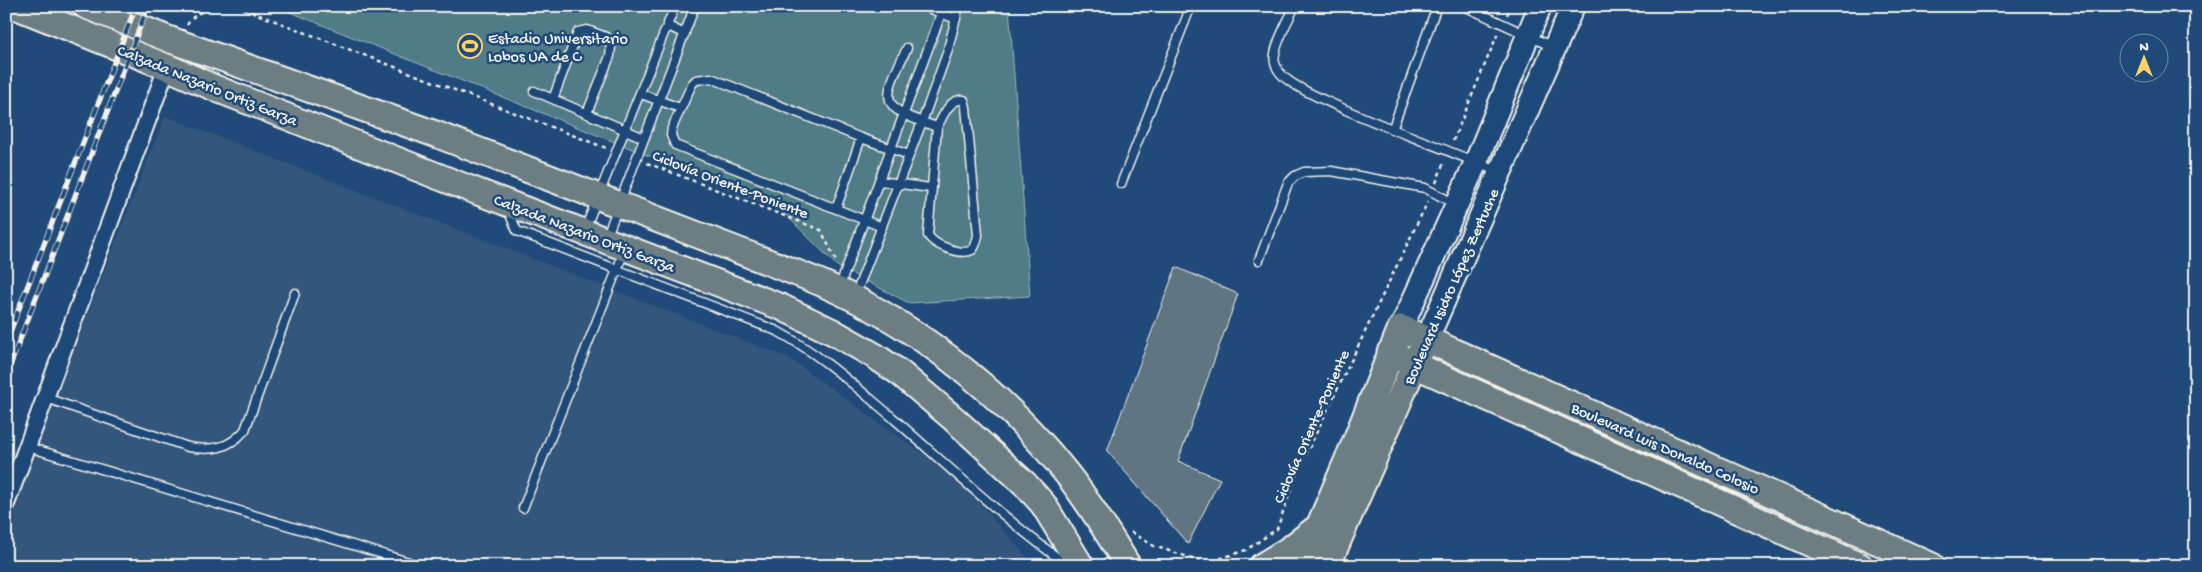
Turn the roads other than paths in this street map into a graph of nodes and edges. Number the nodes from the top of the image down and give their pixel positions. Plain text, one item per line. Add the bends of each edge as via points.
1 (15, 6) edge
2 (86, 6) edge
3 (675, 6) edge
4 (695, 6) edge
5 (923, 6) edge
6 (959, 6) edge
7 (1191, 6) edge
8 (1295, 6) edge
9 (1437, 6) edge
10 (1464, 6) edge
11 (1479, 6) edge
12 (1540, 6) edge
13 (1573, 6) edge
14 (943, 10) edge
15 (1486, 16) junction
16 (956, 19) junction
17 (668, 26) junction
18 (685, 34) junction
19 (1528, 35) junction
20 (907, 48) dead end
21 (1554, 48) junction
22 (167, 67) junction
23 (534, 91) dead end
24 (641, 94) junction
25 (553, 99) junction
26 (659, 101) junction
27 (680, 108) junction
28 (587, 113) junction
29 (904, 115) junction
30 (922, 122) junction
31 (937, 127) junction
32 (626, 130) junction
33 (1392, 130) junction
34 (644, 138) junction
35 (861, 138) junction
36 (892, 149) junction
37 (909, 155) junction
38 (1476, 162) junction
39 (1500, 173) junction
40 (880, 181) junction
41 (899, 184) junction
42 (1121, 184) dead end
43 (930, 188) junction
44 (608, 200) junction
45 (504, 202) junction
46 (1456, 205) junction
47 (836, 209) junction
48 (864, 221) junction
49 (882, 228) junction
50 (608, 247) junction
51 (1258, 260) dead end
52 (845, 288) junction
53 (295, 293) dead end
54 (1401, 328) junction
55 (1427, 339) junction
56 (1390, 352) junction
57 (1415, 365) junction
58 (46, 398) junction
59 (28, 447) junction
60 (6, 504) edge
61 (523, 508) dead end
62 (1320, 526) junction
63 (1118, 534) junction
64 (1888, 557) edge
65 (422, 566) edge
66 (1069, 566) edge
67 (1081, 566) edge
68 (1128, 566) edge
69 (1150, 566) edge
70 (1262, 566) edge
71 (1302, 566) edge
72 (1327, 566) edge
73 (1860, 566) edge
74 (1932, 566) edge

1 - 22 main road, Calzada Nazario Ortiz Garza
2 - 44 main road, Calzada Nazario Ortiz Garza
3 - 17 lane
4 - 18 lane
5 - 14 lane
6 - 16 lane
7 - 42 lane
8 - 33 lane via 1276,49 1274,61 1279,71 1310,94
9 - 33 lane
10 - 15 lane
11 - 15 lane
12 - 19 main road, Boulevard Isidro López Zertuche
13 - 21 main road, Boulevard Isidro López Zertuche
14 - 16 lane
14 - 29 lane
15 - 19 lane
16 - 30 lane
17 - 18 lane
17 - 24 lane
18 - 26 lane
19 - 21 lane
19 - 38 main road, Boulevard Isidro López Zertuche
20 - 29 lane via 888,94 891,104
21 - 39 main road, Boulevard Isidro López Zertuche
22 - 45 main road, Calzada Nazario Ortiz Garza
22 - 58 street
23 - 25 lane
24 - 26 lane
24 - 32 lane
25 - 28 lane
25 - 28 lane via 578,32 587,30 606,37 610,56
26 - 27 lane
26 - 34 lane
27 - 35 lane via 696,80 711,78
27 - 47 lane via 671,131 675,145
28 - 32 lane
29 - 30 lane
29 - 36 lane
30 - 31 lane
30 - 37 lane
31 - 43 lane
31 - 43 lane via 952,104 958,99 964,100 978,235 971,250 940,246 929,238
32 - 34 lane
32 - 44 lane via 616,151
33 - 38 lane
34 - 44 lane via 636,159
35 - 36 lane
35 - 47 lane
36 - 37 lane
36 - 40 lane
37 - 41 lane
38 - 39 lane
38 - 46 main road, Boulevard Isidro López Zertuche
39 - 55 main road, Boulevard Isidro López Zertuche
40 - 41 lane
40 - 48 lane
41 - 43 lane
41 - 49 lane
44 - 50 lane
44 - 50 lane
44 - 52 main road, Calzada Nazario Ortiz Garza
45 - 50 main road, Calzada Nazario Ortiz Garza
45 - 50 lane via 517,231
46 - 51 lane via 1425,188 1331,171 1304,172 1288,183
46 - 54 main road, Boulevard Isidro López Zertuche
47 - 48 lane
48 - 49 lane
48 - 52 lane
49 - 52 lane
50 - 61 lane
50 - 66 lane via 805,346
50 - 67 main road, Calzada Nazario Ortiz Garza via 781,307 888,364 1024,483 1043,504
52 - 63 main road, Calzada Nazario Ortiz Garza via 936,348 987,390 1028,429
53 - 58 lane via 245,430 231,444 210,449 188,447
54 - 55 main road, Boulevard Luis Donaldo Colosio
54 - 56 main road, Boulevard Isidro López Zertuche
55 - 57 main road, Boulevard Isidro López Zertuche
55 - 64 main road, Boulevard Luis Donaldo Colosio
56 - 57 main road, Boulevard Luis Donaldo Colosio
56 - 62 main road, Boulevard Isidro López Zertuche
57 - 72 main road, Boulevard Isidro López Zertuche
57 - 73 main road, Boulevard Luis Donaldo Colosio
58 - 59 street
59 - 60 street
59 - 65 lane
62 - 70 main road
62 - 71 main road, Boulevard Isidro López Zertuche
63 - 68 main road, Calzada Nazario Ortiz Garza
63 - 69 main road
64 - 74 main road, Boulevard Luis Donaldo Colosio

